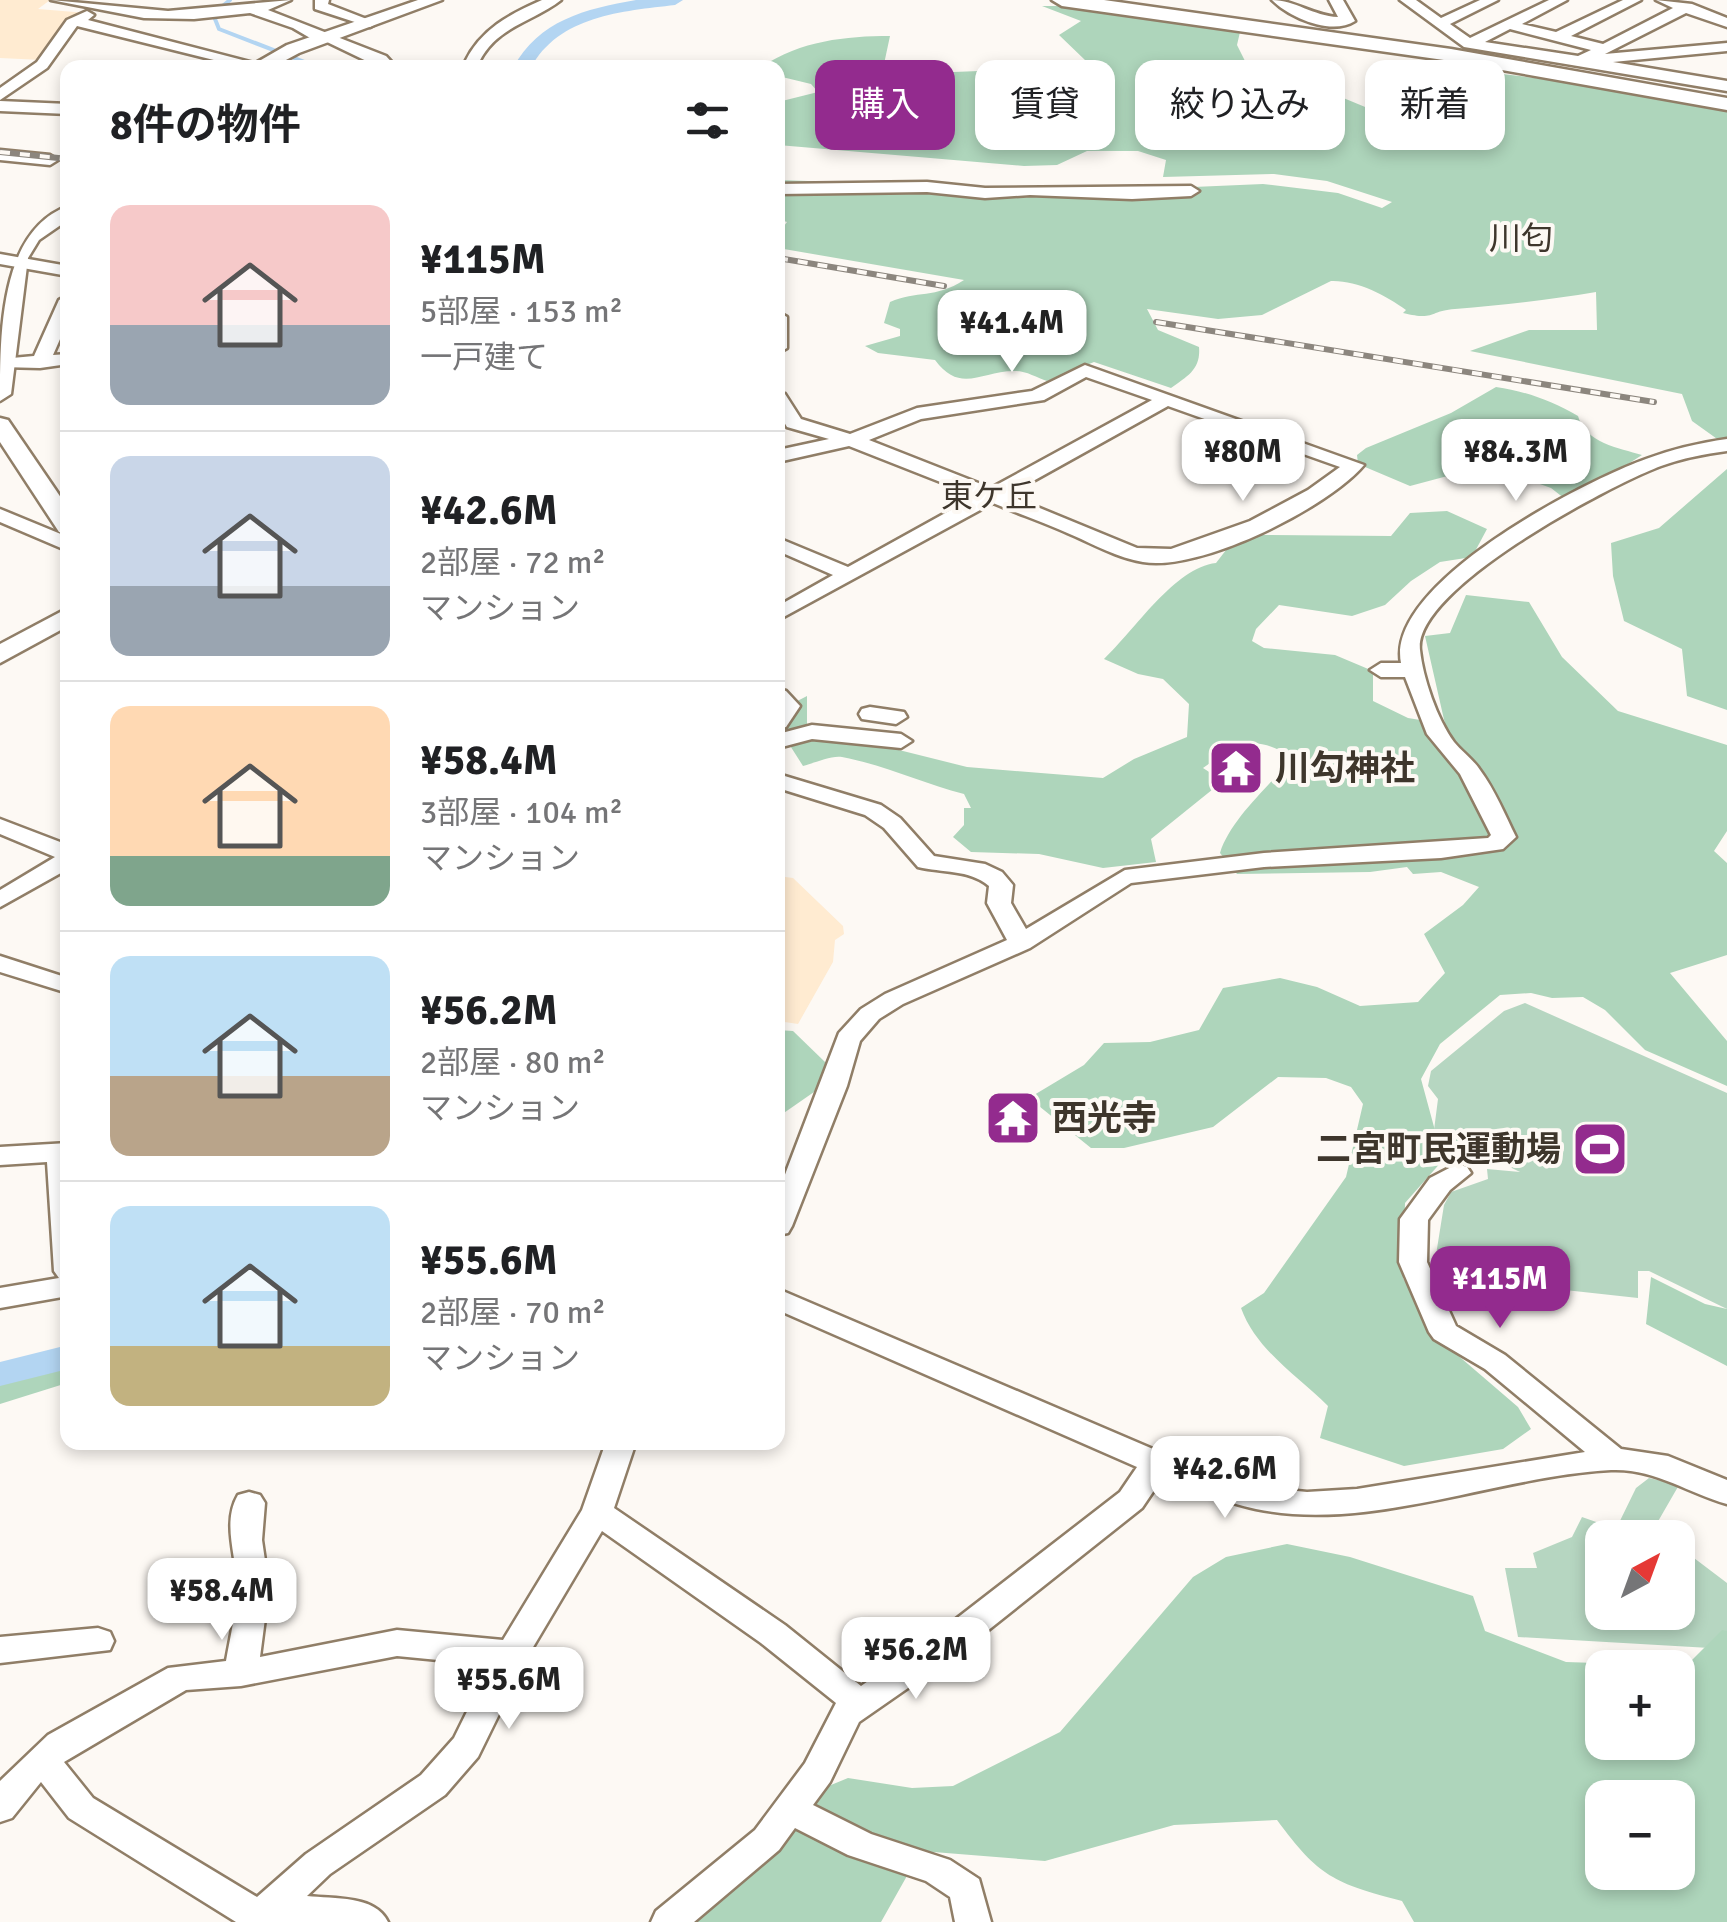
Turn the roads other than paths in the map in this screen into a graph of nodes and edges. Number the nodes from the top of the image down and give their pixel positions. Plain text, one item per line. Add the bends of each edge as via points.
1 (58, 0) edge
2 (124, 0) edge
3 (284, 0) edge
4 (322, 0) edge
5 (434, 0) edge
6 (554, 0) edge
7 (1062, 0) edge
8 (1096, 0) edge
9 (1279, 0) edge
10 (1336, 0) edge
11 (1491, 0) edge
12 (1560, 0) edge
13 (1634, 0) edge
14 (1663, 0) edge
15 (1712, 0) edge
16 (1413, 1) edge
17 (1727, 5) edge
18 (248, 7) junction
19 (1688, 7) junction
20 (103, 8) junction
21 (75, 21) junction
22 (1658, 22) junction
23 (370, 23) junction
24 (1727, 23) edge
25 (1439, 24) junction
26 (1510, 24) junction
27 (1558, 36) junction
28 (1631, 36) junction
29 (325, 38) junction
30 (1469, 44) junction
31 (1606, 48) junction
32 (1719, 48) edge
33 (1660, 54) junction
34 (246, 60) edge
35 (271, 60) edge
36 (383, 60) edge
37 (473, 60) edge
38 (1580, 62) junction
39 (1727, 68) edge
40 (1656, 74) junction
41 (1727, 86) edge
42 (0, 95) edge
43 (1727, 101) edge
44 (0, 106) edge
45 (60, 110) edge
46 (0, 155) edge
47 (47, 167) junction
48 (60, 169) edge
49 (0, 172) edge
50 (785, 189) edge
51 (1191, 190) dead end
52 (60, 218) edge
53 (8, 261) edge
54 (60, 270) edge
55 (60, 318) edge
56 (60, 360) edge
57 (8, 363) junction
58 (40, 363) junction
59 (0, 394) edge
60 (1167, 399) junction
61 (785, 420) edge
62 (1, 430) edge
63 (852, 440) junction
64 (1727, 445) edge
65 (785, 454) edge
66 (988, 497) junction
67 (0, 515) edge
68 (60, 515) edge
69 (60, 541) edge
70 (785, 547) edge
71 (849, 575) junction
72 (785, 610) edge
73 (60, 620) edge
74 (0, 654) edge
75 (1381, 670) dead end
76 (1414, 670) junction
77 (887, 722) dead end
78 (785, 739) edge
79 (785, 784) edge
80 (0, 826) edge
81 (60, 852) edge
82 (60, 861) edge
83 (0, 900) edge
84 (1021, 943) junction
85 (0, 964) edge
86 (60, 983) edge
87 (60, 1153) edge
88 (0, 1156) edge
89 (1457, 1173) dead end
90 (785, 1208) edge
91 (60, 1287) edge
92 (0, 1298) edge
93 (785, 1302) edge
94 (619, 1450) edge
95 (1613, 1460) junction
96 (1156, 1463) junction
97 (1727, 1493) edge
98 (249, 1503) dead end
99 (597, 1512) junction
100 (98, 1641) dead end
101 (0, 1650) edge
102 (512, 1654) junction
103 (241, 1673) junction
104 (858, 1702) junction
105 (42, 1760) junction
106 (0, 1808) edge
107 (791, 1810) junction
108 (262, 1915) edge
109 (370, 1922) edge
110 (669, 1922) edge
111 (973, 1922) edge

1 - 20 street
2 - 20 street
3 - 18 street
4 - 23 street via 320,6
5 - 23 main road
6 - 37 street via 488,38
7 - 43 highway
8 - 43 highway via 1437,48
9 - 10 street via 1322,22 1348,21
11 - 25 street
12 - 26 street
13 - 27 street
14 - 19 street
15 - 17 street
16 - 25 street
18 - 20 street via 155,17
18 - 29 street
19 - 22 street
19 - 24 street
20 - 21 street
21 - 34 street
21 - 42 street via 42,65
22 - 28 street
22 - 32 street
23 - 29 main road
25 - 30 street
26 - 27 street
26 - 30 street
27 - 31 street
28 - 31 street
28 - 33 street
29 - 35 main road
29 - 36 street
30 - 38 street
31 - 38 street
32 - 33 street
33 - 38 street
38 - 40 street
39 - 40 street
40 - 41 street
44 - 45 street
46 - 47 street
47 - 48 street
47 - 49 street
50 - 51 street
52 - 53 main road
53 - 54 street
53 - 57 main road
55 - 58 street
56 - 58 street
57 - 58 street
57 - 59 main road
60 - 63 street via 1085,370 1037,396 917,414
60 - 66 street
60 - 66 street via 1354,467 1242,533 1150,557
61 - 63 street
62 - 68 main road
63 - 65 street
63 - 66 street
64 - 76 street via 1693,447 1584,496 1488,551 1423,610 1408,645
66 - 71 street
67 - 69 street
70 - 71 street
71 - 72 street
73 - 74 main road
75 - 76 street
76 - 84 street via 1443,743 1471,771 1504,837 1495,844 1134,874
77 - 78 street via 872,738 812,732
79 - 84 street via 873,810 926,862 993,876
80 - 81 street
82 - 83 street
84 - 90 street via 894,999 848,1038
85 - 86 street
87 - 88 street
89 - 95 street via 1414,1219 1412,1262 1444,1332 1495,1362
91 - 92 street
93 - 96 street
94 - 99 street
95 - 96 street via 1307,1502 1257,1498
95 - 97 street via 1668,1467
96 - 104 street via 1131,1500 955,1638
98 - 103 street via 253,1588
99 - 102 street
99 - 104 street
100 - 101 street
102 - 103 street via 397,1642
102 - 108 street via 466,1748 433,1785 318,1864
103 - 105 street via 180,1678
104 - 107 street
105 - 106 street
105 - 108 street via 80,1808
107 - 110 street via 767,1840
107 - 111 street via 860,1845 938,1870 966,1889
108 - 109 street

